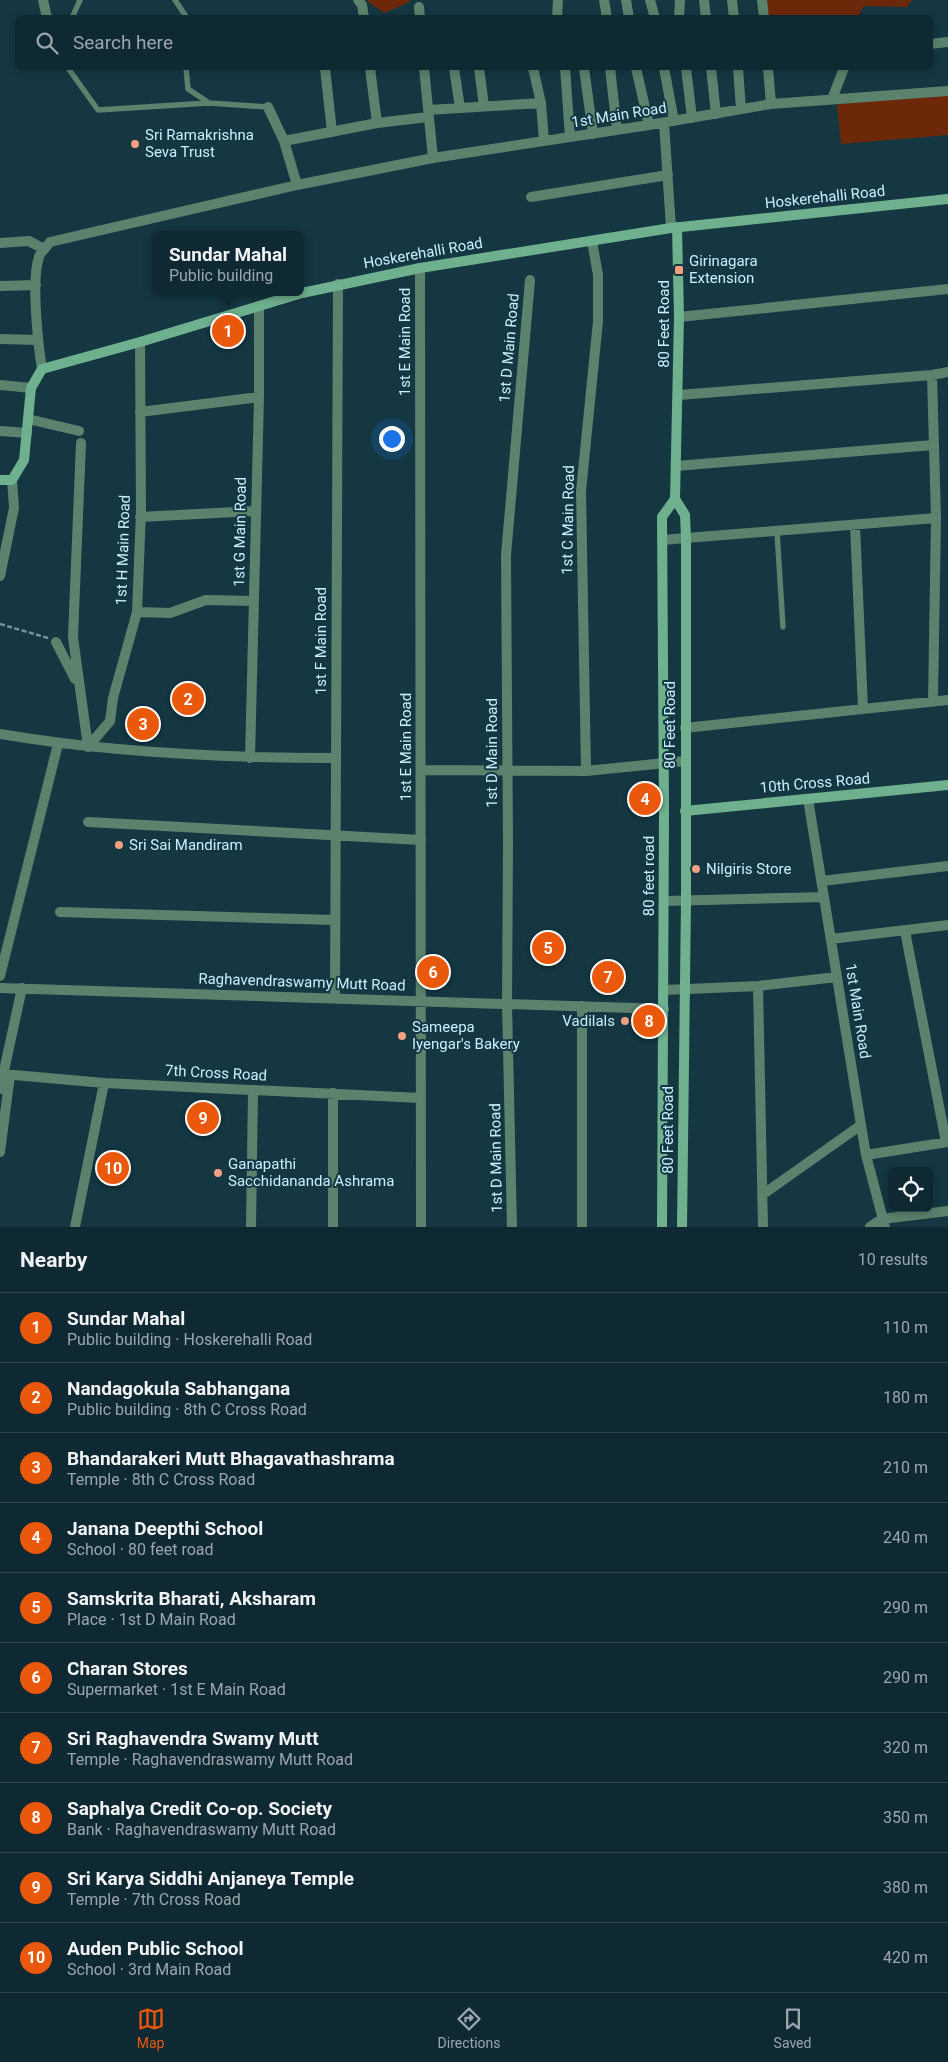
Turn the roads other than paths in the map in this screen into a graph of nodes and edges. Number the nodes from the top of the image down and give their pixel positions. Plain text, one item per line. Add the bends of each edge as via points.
1 (44, 0) edge
2 (80, 0) edge
3 (175, 0) edge
4 (358, 0) edge
5 (558, 0) edge
6 (604, 0) edge
7 (626, 0) edge
8 (650, 0) edge
9 (680, 0) edge
10 (704, 0) edge
11 (732, 0) edge
12 (762, 0) edge
13 (47, 15) edge
14 (73, 15) edge
15 (185, 15) edge
16 (364, 15) edge
17 (557, 15) edge
18 (606, 15) edge
19 (628, 15) edge
20 (654, 15) edge
21 (680, 15) edge
22 (706, 15) edge
23 (734, 15) edge
24 (764, 15) edge
25 (948, 42) edge
26 (933, 44) edge
27 (69, 70) edge
28 (186, 70) edge
29 (324, 70) edge
30 (370, 70) edge
31 (424, 70) edge
32 (454, 70) edge
33 (479, 70) edge
34 (533, 70) edge
35 (565, 70) edge
36 (584, 70) edge
37 (610, 70) edge
38 (636, 70) edge
39 (664, 70) edge
40 (686, 70) edge
41 (711, 70) edge
42 (738, 70) edge
43 (768, 70) edge
44 (843, 70) edge
45 (948, 90) edge
46 (832, 99) junction
47 (209, 103) junction
48 (541, 103) junction
49 (772, 104) junction
50 (484, 106) junction
51 (268, 107) joint
52 (460, 108) junction
53 (741, 109) junction
54 (428, 114) junction
55 (716, 114) junction
56 (692, 118) junction
57 (669, 122) junction
58 (377, 123) junction
59 (649, 125) junction
60 (617, 130) junction
61 (332, 132) junction
62 (593, 134) junction
63 (570, 137) junction
64 (284, 141) junction
65 (544, 141) junction
66 (433, 158) junction
67 (668, 175) junction
68 (297, 185) junction
69 (531, 198) dead end
70 (948, 199) edge
71 (674, 227) junction
72 (592, 241) junction
73 (0, 243) edge
74 (44, 249) junction
75 (420, 268) junction
76 (530, 280) dead end
77 (338, 284) junction
78 (0, 286) edge
79 (36, 286) junction
80 (948, 289) edge
81 (304, 292) edge
82 (292, 296) edge
83 (259, 306) junction
84 (679, 317) junction
85 (0, 339) edge
86 (38, 340) junction
87 (140, 342) junction
88 (42, 369) junction
89 (948, 372) edge
90 (932, 375) junction
91 (0, 386) edge
92 (31, 388) junction
93 (678, 395) junction
94 (259, 397) junction
95 (140, 412) junction
96 (28, 419) junction
97 (0, 431) edge
98 (79, 431) dead end
99 (27, 432) junction
100 (81, 443) dead end
101 (933, 445) junction
102 (676, 466) junction
103 (0, 480) edge
104 (12, 480) junction
105 (675, 499) junction
106 (255, 511) junction
107 (140, 518) junction
108 (936, 518) junction
109 (855, 525) junction
110 (776, 532) junction
111 (686, 538) junction
112 (662, 540) junction
113 (0, 572) edge
114 (254, 601) junction
115 (137, 612) junction
116 (782, 627) dead end
117 (56, 642) road end
118 (79, 687) junction
119 (948, 700) edge
120 (932, 701) junction
121 (863, 709) junction
122 (685, 728) junction
123 (0, 734) edge
124 (58, 744) junction
125 (88, 747) junction
126 (250, 758) junction
127 (336, 758) junction
128 (685, 761) junction
129 (663, 764) junction
130 (421, 770) junction
131 (507, 771) junction
132 (586, 771) junction
133 (948, 785) edge
134 (808, 799) junction
135 (685, 811) junction
136 (88, 822) dead end
137 (335, 836) junction
138 (421, 840) junction
139 (948, 866) edge
140 (822, 881) junction
141 (824, 897) junction
142 (686, 900) junction
143 (664, 901) junction
144 (60, 912) dead end
145 (335, 920) junction
146 (948, 925) edge
147 (905, 931) junction
148 (831, 939) junction
149 (0, 976) edge
150 (837, 977) junction
151 (758, 986) junction
152 (0, 988) edge
153 (22, 988) junction
154 (684, 989) junction
155 (664, 990) junction
156 (335, 998) junction
157 (421, 1001) junction
158 (507, 1004) junction
159 (582, 1006) junction
160 (664, 1009) junction
161 (7, 1075) junction
162 (104, 1082) junction
163 (0, 1089) edge
164 (253, 1090) junction
165 (333, 1093) junction
166 (421, 1098) junction
167 (861, 1125) junction
168 (947, 1142) edge
169 (0, 1152) edge
170 (866, 1156) junction
171 (762, 1195) junction
172 (948, 1211) edge
173 (883, 1223) edge
174 (75, 1227) edge
175 (250, 1227) edge
176 (333, 1227) edge
177 (421, 1227) edge
178 (512, 1227) edge
179 (582, 1227) edge
180 (662, 1227) edge
181 (682, 1227) edge
182 (763, 1227) edge
183 (870, 1227) edge

1 - 13 street
2 - 14 lane
3 - 15 lane
4 - 16 street
5 - 17 street
6 - 18 street
7 - 19 street
8 - 20 street
9 - 21 street
10 - 22 street
11 - 23 street
12 - 24 street
25 - 26 street
27 - 47 lane via 98,110
28 - 47 lane via 188,89
29 - 61 street
30 - 58 street
31 - 54 street
32 - 52 street
33 - 50 street
34 - 48 street
35 - 63 street
36 - 62 street
37 - 60 street
38 - 59 street
39 - 57 street
40 - 56 street
41 - 55 street
42 - 53 street
43 - 49 street
44 - 46 street
45 - 46 street, 1st Main Road
46 - 49 street, 1st Main Road
47 - 51 lane
48 - 50 street
48 - 65 street
49 - 53 street, 1st Main Road
50 - 52 street
51 - 64 street
52 - 54 street
53 - 55 street, 1st Main Road
54 - 58 street
54 - 66 street
55 - 56 street, 1st Main Road
56 - 57 street, 1st Main Road
57 - 59 street, 1st Main Road
57 - 67 street
58 - 61 street
59 - 60 street, 1st Main Road
60 - 62 street, 1st Main Road
61 - 64 street
62 - 63 street, 1st Main Road
63 - 65 street, 1st Main Road
64 - 68 street
65 - 66 street, 1st Main Road
66 - 68 street, 1st Main Road
67 - 69 street
67 - 71 street
68 - 74 street, 1st Main Road via 50,242
70 - 71 street, Hoskerehalli Road
71 - 72 street, Hoskerehalli Road
71 - 84 street, 80 Feet Road
72 - 75 street, Hoskerehalli Road
72 - 132 street, 1st C Main Road via 598,275 598,311 581,491
73 - 74 street via 29,241
74 - 79 street via 39,256
75 - 77 street, Hoskerehalli Road
75 - 130 street, 1st E Main Road
76 - 131 street, 1st D Main Road via 506,554
77 - 81 street, Hoskerehalli Road
77 - 127 street, 1st F Main Road
78 - 79 street
79 - 86 street
80 - 84 street
82 - 83 street, Hoskerehalli Road
83 - 87 street, Hoskerehalli Road
83 - 94 street, 1st G Main Road
84 - 93 street, 80 Feet Road
85 - 86 street
86 - 88 street
87 - 88 street, Hoskerehalli Road
87 - 95 street, 1st H Main Road
88 - 92 street
89 - 90 street
90 - 93 street
90 - 101 street
91 - 92 street
92 - 96 street
93 - 102 street, 80 Feet Road
94 - 95 street
94 - 106 street, 1st G Main Road
95 - 107 street, 1st H Main Road
96 - 98 street
96 - 99 street
97 - 99 street
99 - 104 street via 24,460
100 - 118 street via 73,636
101 - 102 street
101 - 108 street
102 - 105 street, 80 Feet Road
103 - 104 street
104 - 113 street via 14,508
105 - 111 street, 80 Feet Road via 685,515
105 - 112 street, 80 feet road via 662,517
106 - 107 street
106 - 114 street, 1st G Main Road
107 - 115 street, 1st H Main Road
108 - 109 street
108 - 120 street
109 - 110 street
109 - 121 street
110 - 111 street
110 - 116 lane
111 - 112 street
111 - 122 street, 80 Feet Road
112 - 129 street, 80 feet road
114 - 115 street via 206,600 170,613
114 - 126 street, 1st G Main Road
115 - 125 street, 1st H Main Road via 113,698 110,721
117 - 118 street
118 - 125 street
119 - 120 street
120 - 121 street
121 - 122 street
122 - 128 street, 80 Feet Road
123 - 124 street
124 - 125 street
124 - 149 street
125 - 126 street
126 - 127 street
127 - 137 street, 1st F Main Road
128 - 129 street
128 - 135 street, 80 Feet Road
129 - 132 street
129 - 143 street, 80 feet road
130 - 131 street
130 - 138 street, 1st E Main Road
131 - 132 street
131 - 158 street, 1st D Main Road
133 - 134 street, 10th Cross Road
134 - 135 street, 10th Cross Road
134 - 140 street, 1st Main Road
135 - 142 street, 80 Feet Road
136 - 137 street
137 - 138 street
137 - 145 street, 1st F Main Road
138 - 157 street, 1st E Main Road
139 - 140 street
140 - 141 street, 1st Main Road
141 - 142 street
141 - 148 street, 1st Main Road
142 - 143 street
142 - 154 street, 80 Feet Road
143 - 155 street, 80 feet road
144 - 145 street
145 - 156 street, 1st F Main Road
146 - 147 street
147 - 148 street
147 - 168 street
148 - 150 street, 1st Main Road
150 - 151 street
150 - 167 street, 1st Main Road
151 - 154 street
151 - 171 street
152 - 153 street, Raghavendraswamy Mutt Road
153 - 156 street, Raghavendraswamy Mutt Road
153 - 161 street
154 - 155 street
154 - 181 street, 80 Feet Road
155 - 160 street, 80 feet road
156 - 157 street, Raghavendraswamy Mutt Road
157 - 158 street, Raghavendraswamy Mutt Road
157 - 166 street, 1st E Main Road
158 - 159 street, Raghavendraswamy Mutt Road
158 - 178 street, 1st D Main Road
159 - 160 street, Raghavendraswamy Mutt Road
159 - 179 street
160 - 180 street, 80 feet road
161 - 162 street, 7th Cross Road
161 - 163 street
161 - 169 street
162 - 164 street, 7th Cross Road
162 - 174 street
164 - 165 street, 7th Cross Road
164 - 175 street
165 - 166 street, 7th Cross Road
165 - 176 street
166 - 177 street, 1st E Main Road
167 - 170 street, 1st Main Road
167 - 171 street
168 - 170 street
170 - 173 street, 1st Main Road
171 - 182 street
172 - 173 street
173 - 183 street

